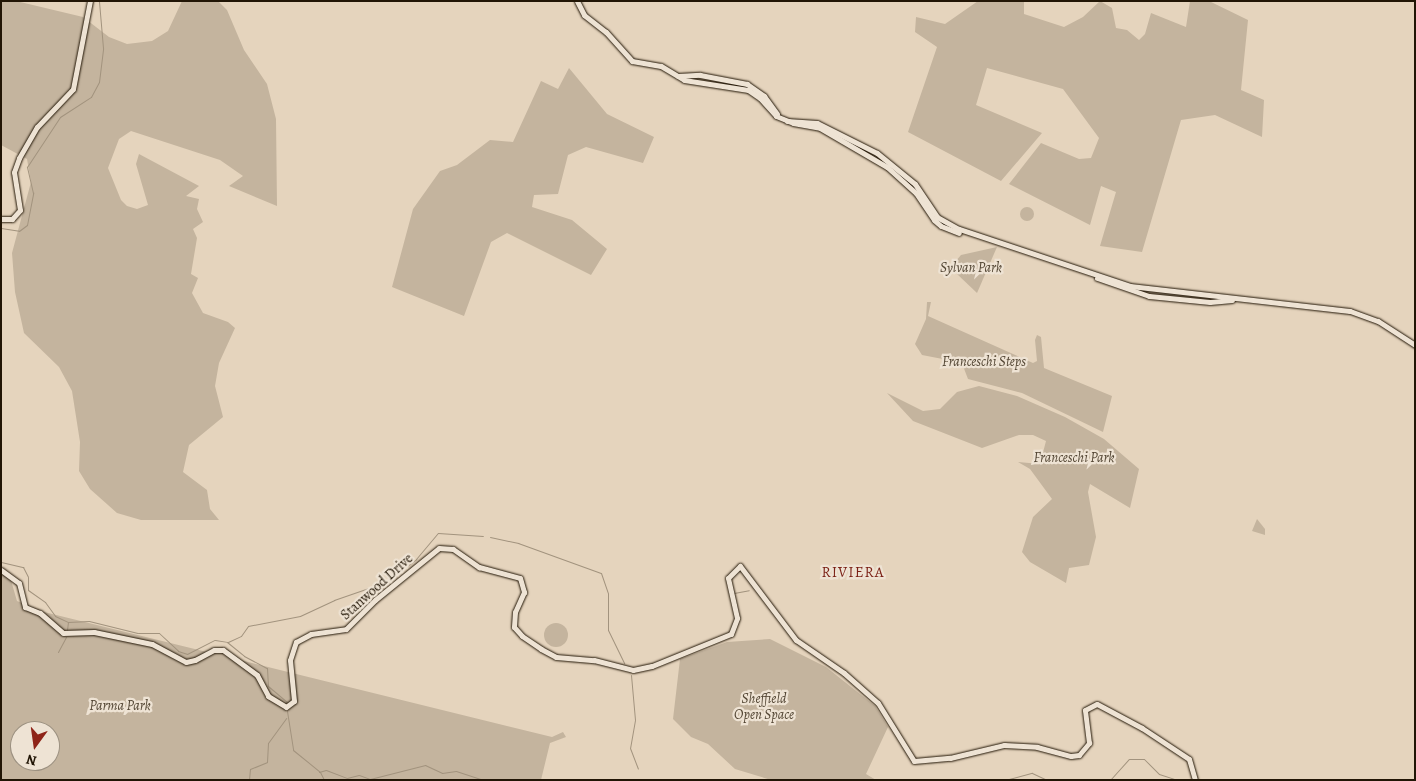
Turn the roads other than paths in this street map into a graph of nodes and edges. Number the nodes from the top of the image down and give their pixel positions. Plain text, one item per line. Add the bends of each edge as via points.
1 (90, 1) edge
2 (576, 1) edge
3 (787, 120) junction
4 (1, 219) edge
5 (996, 242) junction
6 (1415, 345) edge
7 (1, 570) edge
8 (1195, 780) edge

1 - 4 main road via 73,89 37,127 19,158 14,172 20,208 14,218
2 - 3 main road via 583,14 606,32 629,59 642,65 661,66 677,76 703,75 747,84 764,96 781,118
3 - 5 main road via 820,128 882,164 916,193 942,226
3 - 5 main road via 815,122 862,144 913,182 941,221
5 - 6 main road via 1138,288 1350,311 1378,321
7 - 8 main road, Stanwood Drive via 18,582 25,607 42,615 63,633 94,632 152,644 186,662 214,650 223,650 257,675 272,699 288,707 294,700 290,660 296,642 312,634 348,628 375,600 441,547 453,549 479,567 520,578 524,592 515,612 514,625 518,633 532,644 556,657 590,659 633,670 652,666 731,634 737,618 728,578 740,566 796,640 872,696 914,761 950,758 1004,745 1037,747 1077,756 1088,744 1085,710 1097,704 1189,759

